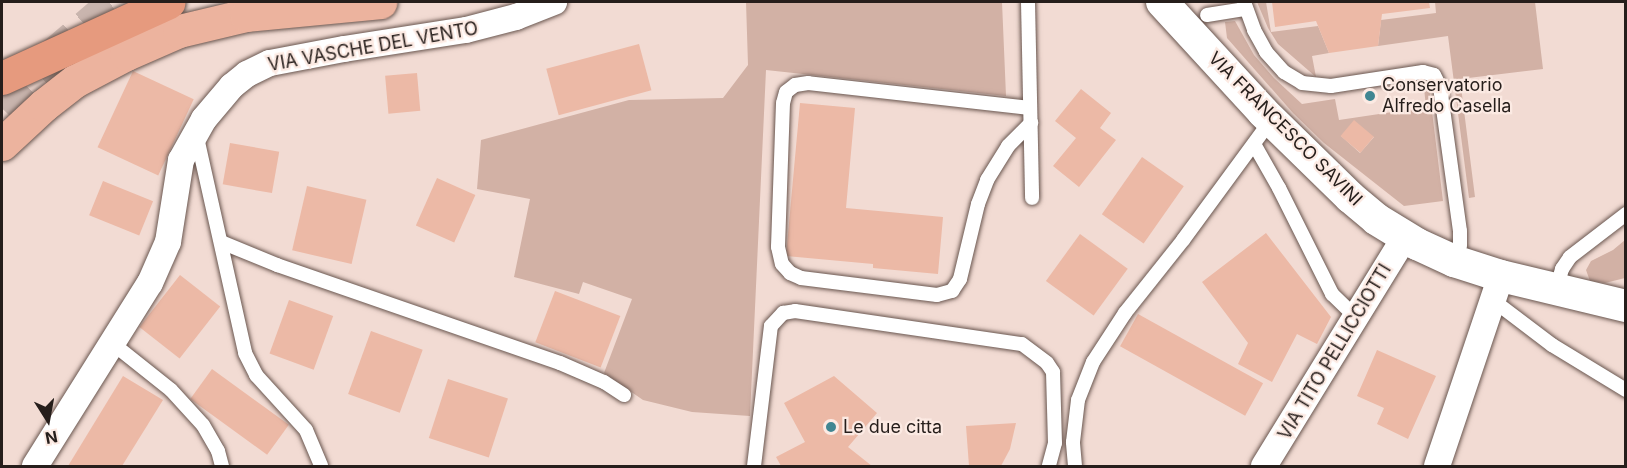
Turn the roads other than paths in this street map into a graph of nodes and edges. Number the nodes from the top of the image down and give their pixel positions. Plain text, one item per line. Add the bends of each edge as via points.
1 (169, 2) edge
2 (380, 2) edge
3 (554, 2) edge
4 (1028, 2) edge
5 (1168, 4) edge
6 (1245, 5) edge
7 (1202, 17) edge
8 (93, 70) junction
9 (2, 78) edge
10 (1030, 108) junction
11 (2, 118) edge
12 (1031, 123) junction
13 (196, 131) junction
14 (1262, 132) junction
15 (2, 144) edge
16 (1032, 198) dead end
17 (1626, 214) edge
18 (1405, 237) junction
19 (221, 242) junction
20 (1454, 261) junction
21 (1497, 288) junction
22 (1566, 293) junction
23 (1626, 293) edge
24 (1626, 306) edge
25 (1356, 317) junction
26 (112, 343) junction
27 (1626, 390) edge
28 (624, 394) dead end
29 (35, 466) edge
30 (222, 466) edge
31 (321, 466) edge
32 (754, 466) edge
33 (1049, 466) edge
34 (1075, 466) edge
35 (1264, 466) edge
36 (1437, 466) edge

1 - 9 highway
2 - 8 main road via 224,18 164,37
3 - 13 street, VIA VASCHE DEL VENTO via 516,18 466,30 262,66 232,86
4 - 10 lane
5 - 7 street, VIA FRANCESCO SAVINI
6 - 7 lane
6 - 20 lane via 1257,36 1277,65 1305,84 1331,86 1423,72 1434,75 1440,87 1460,231
7 - 14 street, VIA FRANCESCO SAVINI
8 - 11 main road
8 - 15 main road via 59,93
10 - 12 lane
10 - 12 lane via 808,83 795,85 786,92 783,104 778,247 782,264 789,273 801,278 937,295 952,291 960,279 987,180 1008,146
12 - 16 lane
13 - 19 lane
13 - 26 street, VIA VASCHE DEL VENTO via 180,165 164,252 150,283
14 - 18 street, VIA FRANCESCO SAVINI
14 - 25 lane via 1279,188 1332,294
14 - 34 lane via 1125,313 1093,362 1078,400 1073,442
17 - 22 lane via 1570,257 1562,269
18 - 20 street, VIA FRANCESCO SAVINI
18 - 25 street, VIA TITO PELLICCIOTTI
19 - 28 lane via 560,363
19 - 31 lane via 245,353 255,375 306,430
20 - 21 street, VIA FRANCESCO SAVINI
21 - 22 street, VIA FRANCESCO SAVINI
21 - 27 lane via 1552,345
21 - 36 street
22 - 23 street
22 - 24 street, VIA FRANCESCO SAVINI
25 - 35 street, VIA TITO PELLICCIOTTI
26 - 29 street, VIA VASCHE DEL VENTO
26 - 30 lane via 171,390 203,425
32 - 33 lane via 771,326 783,313 795,311 1014,341 1026,347 1047,363 1054,376 1055,443

